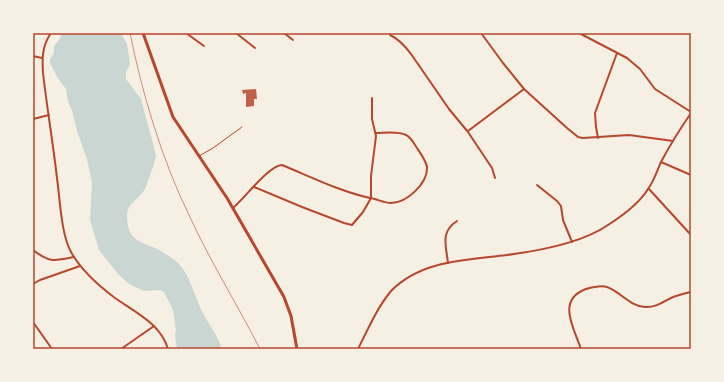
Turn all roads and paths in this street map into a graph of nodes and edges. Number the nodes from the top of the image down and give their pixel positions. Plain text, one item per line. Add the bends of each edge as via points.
1 (51, 33) edge
2 (143, 33) edge
3 (186, 33) edge
4 (236, 33) edge
5 (284, 33) edge
6 (481, 33) edge
7 (579, 33) edge
8 (390, 34) edge
9 (293, 40) dead end
10 (204, 46) dead end
11 (255, 48) dead end
12 (617, 53) junction
13 (33, 56) edge
14 (42, 58) junction
15 (524, 89) junction
16 (372, 98) dead end
17 (691, 112) edge
18 (49, 115) junction
19 (33, 119) edge
20 (242, 127) dead end
21 (468, 132) junction
22 (376, 134) junction
23 (598, 138) junction
24 (672, 141) junction
25 (199, 156) junction
26 (661, 162) junction
27 (691, 175) edge
28 (495, 178) dead end
29 (537, 185) dead end
30 (254, 187) junction
31 (648, 189) junction
32 (371, 198) junction
33 (233, 208) junction
34 (457, 221) dead end
35 (691, 235) edge
36 (572, 242) junction
37 (33, 250) edge
38 (74, 258) junction
39 (448, 263) junction
40 (80, 266) junction
41 (33, 284) edge
42 (691, 292) edge
43 (33, 323) edge
44 (154, 326) junction
45 (52, 349) edge
46 (121, 349) edge
47 (168, 349) edge
48 (297, 349) edge
49 (358, 349) edge
50 (581, 349) edge

1 - 14 street via 44,46
2 - 25 main road via 173,117
3 - 10 street
4 - 11 street
5 - 9 street
6 - 15 street
7 - 12 street
8 - 21 street via 405,45
12 - 17 street via 634,64 655,89
12 - 23 street via 596,112
13 - 14 street
14 - 18 street
15 - 21 street
15 - 23 street via 573,134 583,138
16 - 22 street via 372,119
17 - 24 street
18 - 19 street
18 - 38 street via 63,225
20 - 25 lane
21 - 28 street via 492,168
22 - 32 street
22 - 32 street via 407,135 426,162 427,168 417,189 404,199 389,203
23 - 24 street via 629,135
24 - 26 street
25 - 33 main road
26 - 27 street
26 - 31 street
29 - 36 street via 561,206 562,220
30 - 32 street via 274,168 282,165 342,190
30 - 32 street via 350,225 355,223
30 - 33 street
31 - 35 street
31 - 36 street via 634,205 608,225
33 - 48 main road via 284,297 291,316
34 - 39 street via 448,227 446,234
36 - 39 street via 510,255
37 - 38 street via 48,260
38 - 40 street
39 - 49 street via 417,272 396,287 382,304
40 - 41 street
40 - 44 street via 109,293
42 - 50 street via 647,308 634,305 606,287 581,291 572,298 568,308
43 - 45 street
44 - 46 street
44 - 47 street via 163,336

